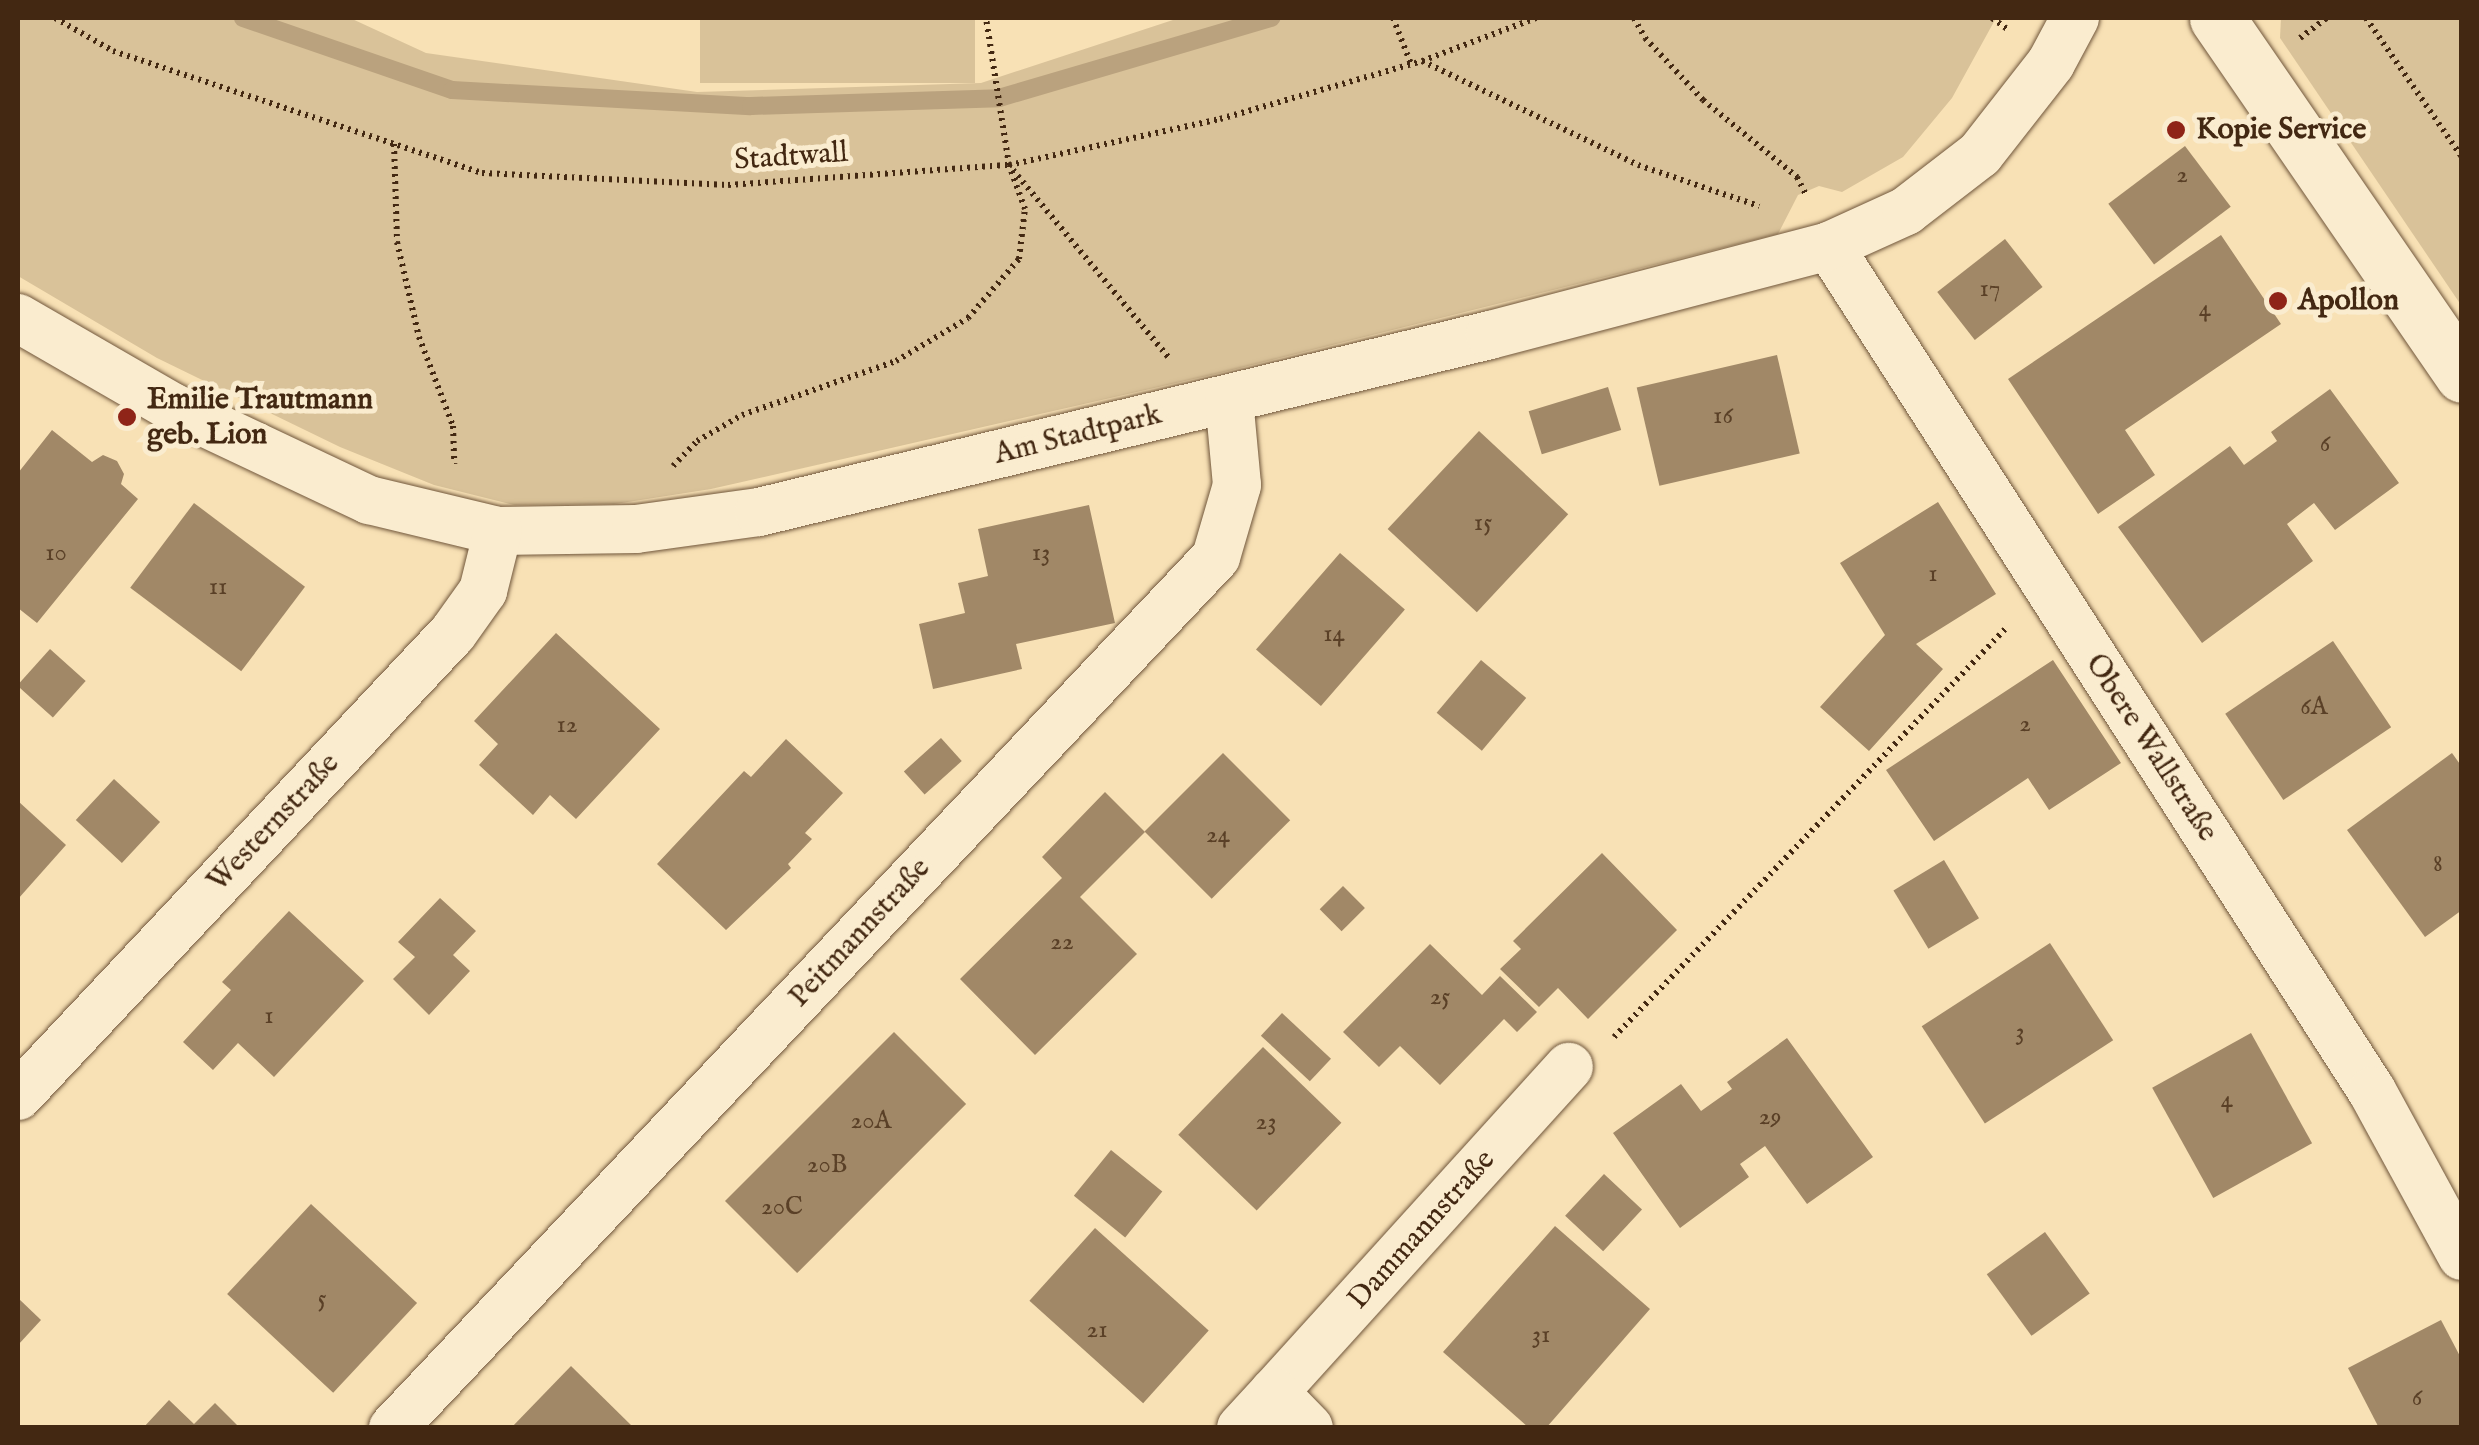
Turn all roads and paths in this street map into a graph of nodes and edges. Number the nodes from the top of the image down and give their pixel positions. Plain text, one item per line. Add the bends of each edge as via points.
1 (56, 18) edge
2 (986, 18) edge
3 (1393, 18) edge
4 (1536, 18) edge
5 (1634, 18) edge
6 (2076, 18) edge
7 (2217, 18) edge
8 (2327, 18) edge
9 (2366, 18) edge
10 (2313, 28) dead end
11 (1422, 61) junction
12 (1411, 64) junction
13 (394, 144) junction
14 (2462, 158) edge
15 (1009, 165) junction
16 (1829, 246) junction
17 (18, 318) edge
18 (2462, 376) edge
19 (1217, 401) junction
20 (636, 529) junction
21 (498, 532) junction
22 (2046, 586) junction
23 (1569, 1067) joint
24 (18, 1096) edge
25 (2462, 1256) edge
26 (1274, 1392) junction
27 (393, 1428) edge
28 (1241, 1428) edge
29 (1309, 1428) edge

1 - 13 path, Stadtwall via 113,51
2 - 15 path
3 - 12 path
4 - 11 path, Stadtwall
5 - 16 path via 1703,100 1798,178
6 - 16 street, Am Stadtpark via 2052,63 1980,154 1906,212
7 - 18 main road
8 - 10 path
9 - 14 path
11 - 12 path, Stadtwall
11 - 16 path via 1638,165 1779,213
12 - 15 path, Stadtwall via 1220,120
13 - 15 path, Stadtwall via 482,173 728,185
13 - 21 path via 397,242 419,336 453,426 454,480
15 - 19 path
15 - 20 path via 1025,209 1019,259 968,318 896,360 742,415 697,442 646,492
16 - 19 street, Am Stadtpark
16 - 22 street, Obere Wallstraße
17 - 21 street, Am Stadtpark via 172,406 369,500
19 - 20 street, Am Stadtpark via 759,512
19 - 27 street, Peitmannstraße via 1237,485 1216,557
20 - 21 street, Am Stadtpark
21 - 24 street, Westernstraße via 483,591 453,633
22 - 23 path via 1601,1050
22 - 25 street, Obere Wallstraße via 2372,1091
23 - 26 street, Dammannstraße
26 - 28 street, Dammannstraße
26 - 29 street

